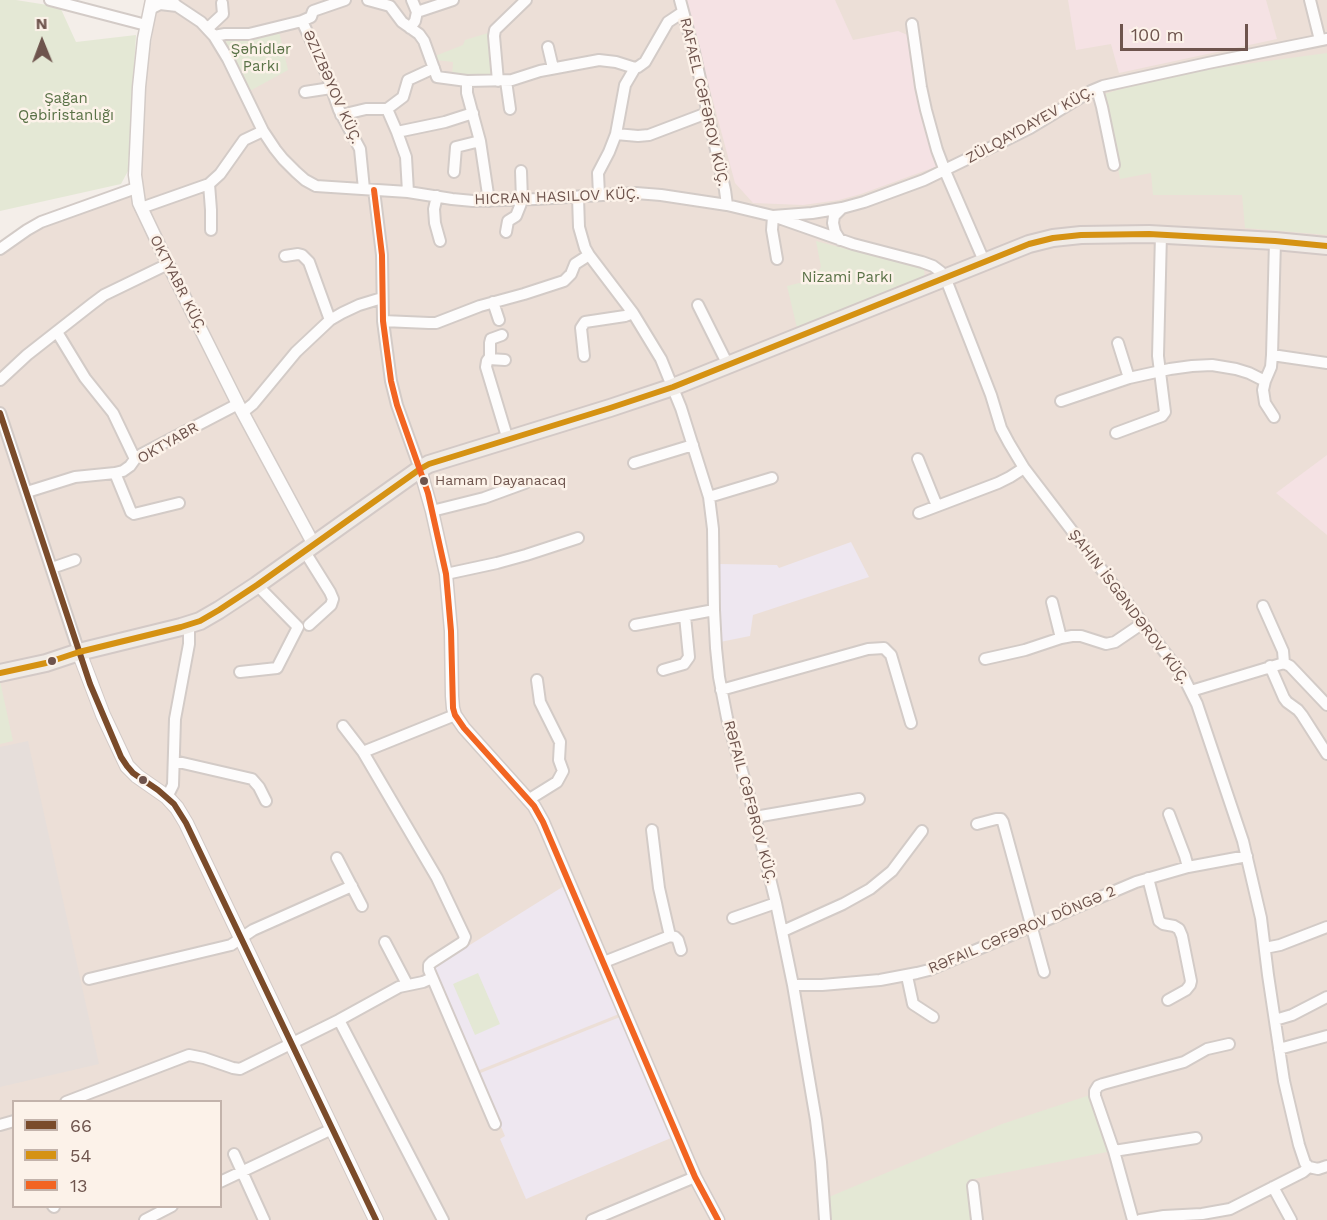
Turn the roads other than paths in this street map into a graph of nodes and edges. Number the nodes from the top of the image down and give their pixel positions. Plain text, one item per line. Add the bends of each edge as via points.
1 (50, 0) edge
2 (308, 0) edge
3 (345, 0) edge
4 (368, 0) edge
5 (411, 0) edge
6 (453, 0) edge
7 (526, 0) edge
8 (680, 0) edge
9 (1310, 0) edge
10 (174, 3) edge
11 (222, 3) dead end
12 (151, 5) edge
13 (313, 11) junction
14 (417, 12) junction
15 (683, 12) junction
16 (302, 21) junction
17 (912, 24) dead end
18 (146, 25) junction
19 (410, 28) junction
20 (211, 32) junction
21 (1323, 39) edge
22 (548, 47) dead end
23 (434, 68) junction
24 (554, 68) junction
25 (635, 68) junction
26 (467, 81) junction
27 (502, 81) junction
28 (331, 88) junction
29 (1097, 89) junction
30 (305, 92) dead end
31 (387, 109) junction
32 (510, 110) dead end
33 (473, 113) junction
34 (707, 113) junction
35 (341, 115) junction
36 (263, 131) junction
37 (397, 132) junction
38 (616, 134) junction
39 (480, 141) junction
40 (1113, 165) dead end
41 (521, 171) dead end
42 (945, 171) junction
43 (454, 172) dead end
44 (209, 184) junction
45 (136, 188) junction
46 (369, 190) junction
47 (408, 192) junction
48 (599, 195) junction
49 (437, 196) junction
50 (578, 197) junction
51 (522, 200) junction
52 (489, 201) junction
53 (727, 205) junction
54 (141, 208) junction
55 (842, 208) junction
56 (773, 216) junction
57 (211, 230) dead end
58 (506, 232) dead end
59 (1161, 234) junction
60 (840, 240) junction
61 (440, 241) dead end
62 (1275, 241) junction
63 (1327, 246) edge
64 (0, 249) edge
65 (589, 255) junction
66 (285, 256) dead end
67 (777, 259) dead end
68 (984, 261) junction
69 (168, 264) junction
70 (945, 277) junction
71 (382, 298) junction
72 (493, 302) junction
73 (698, 305) dead end
74 (633, 313) junction
75 (499, 320) dead end
76 (330, 321) junction
77 (383, 321) junction
78 (57, 332) junction
79 (502, 334) dead end
80 (1118, 343) dead end
81 (584, 356) dead end
82 (1272, 356) junction
83 (489, 359) junction
84 (505, 360) dead end
85 (1327, 363) edge
86 (728, 365) junction
87 (1159, 371) junction
88 (1129, 378) junction
89 (0, 380) edge
90 (1265, 381) junction
91 (673, 387) junction
92 (1061, 401) dead end
93 (240, 408) junction
94 (0, 413) edge
95 (1274, 417) dead end
96 (1116, 432) dead end
97 (508, 440) junction
98 (693, 445) junction
99 (135, 459) junction
100 (918, 459) dead end
101 (634, 463) dead end
102 (1024, 468) junction
103 (420, 469) junction
104 (115, 473) junction
105 (772, 478) dead end
106 (525, 483) dead end
107 (27, 492) junction
108 (709, 496) junction
109 (179, 503) dead end
110 (936, 506) junction
111 (432, 511) junction
112 (919, 513) dead end
113 (579, 538) dead end
114 (309, 549) junction
115 (75, 560) dead end
116 (52, 568) junction
117 (446, 574) junction
118 (257, 585) junction
119 (1052, 602) dead end
120 (1263, 606) dead end
121 (714, 610) junction
122 (685, 616) junction
123 (1143, 624) junction
124 (189, 625) junction
125 (309, 625) dead end
126 (635, 625) dead end
127 (1061, 638) junction
128 (78, 652) junction
129 (985, 659) dead end
130 (0, 663) edge
131 (1284, 663) junction
132 (1270, 666) junction
133 (663, 670) dead end
134 (240, 672) dead end
135 (0, 673) edge
136 (537, 680) dead end
137 (722, 690) junction
138 (1191, 691) junction
139 (1322, 692) edge
140 (1327, 705) edge
141 (455, 715) junction
142 (911, 723) dead end
143 (343, 726) dead end
144 (363, 752) junction
145 (1327, 754) edge
146 (174, 761) junction
147 (167, 797) junction
148 (859, 799) dead end
149 (528, 800) junction
150 (266, 801) dead end
151 (1169, 814) dead end
152 (755, 817) junction
153 (977, 824) dead end
154 (652, 830) dead end
155 (922, 831) dead end
156 (1247, 856) junction
157 (337, 858) dead end
158 (1188, 867) junction
159 (1148, 878) junction
160 (352, 886) junction
161 (776, 903) junction
162 (362, 906) dead end
163 (733, 918) dead end
164 (1032, 926) junction
165 (1327, 927) edge
166 (783, 931) junction
167 (670, 936) junction
168 (242, 938) junction
169 (385, 942) dead end
170 (1265, 948) junction
171 (681, 950) dead end
172 (604, 962) junction
173 (1044, 972) dead end
174 (907, 976) junction
175 (432, 978) junction
176 (88, 979) dead end
177 (407, 984) junction
178 (793, 985) junction
179 (1327, 997) edge
180 (1168, 1000) dead end
181 (933, 1017) dead end
182 (339, 1020) junction
183 (1275, 1020) junction
184 (1327, 1036) edge
185 (292, 1044) junction
186 (1229, 1044) dead end
187 (1279, 1049) junction
188 (98, 1090) junction
189 (69, 1100) edge
190 (103, 1100) edge
191 (495, 1124) dead end
192 (332, 1129) junction
193 (1196, 1138) dead end
194 (1114, 1151) junction
195 (234, 1154) dead end
196 (1327, 1166) edge
197 (1309, 1167) junction
198 (242, 1172) junction
199 (695, 1177) junction
200 (222, 1181) edge
201 (973, 1186) dead end
202 (1273, 1187) junction
203 (156, 1214) edge
204 (1231, 1214) edge
205 (145, 1220) edge
206 (264, 1220) edge
207 (375, 1220) edge
208 (443, 1220) edge
209 (592, 1220) edge
210 (718, 1220) edge
211 (825, 1220) edge
212 (977, 1220) edge
213 (1133, 1220) edge
214 (1140, 1220) edge
215 (1291, 1220) edge

1 - 18 street
2 - 13 street, ƏZIZBƏYOV KÜÇ.
3 - 13 street
4 - 19 street via 390,6
5 - 14 street
6 - 14 street
7 - 27 street via 494,32
8 - 15 street, RAFAEL CƏFƏROV KÜÇ.
9 - 21 street
10 - 12 street
10 - 20 street, HICRAN HASILOV KÜÇ.
11 - 20 street via 223,14
12 - 18 street, OKTYABR KÜÇ.
13 - 16 street via 311,17
14 - 19 street
15 - 25 street via 668,22 645,62
15 - 34 street, RAFAEL CƏFƏROV KÜÇ.
16 - 20 street via 249,34
16 - 28 street, ƏZIZBƏYOV KÜÇ.
17 - 42 street via 926,110
18 - 45 street, OKTYABR KÜÇ. via 139,87
19 - 23 street via 422,38
20 - 36 street, HICRAN HASILOV KÜÇ.
21 - 29 street, ZÜLQAYDAYEV KÜÇ.
22 - 24 street
23 - 26 street via 439,78
23 - 31 street via 408,80 403,97
24 - 25 street via 598,60
24 - 27 street
25 - 38 street via 624,85
26 - 27 street
26 - 33 street
27 - 32 street
28 - 30 street
28 - 35 street, ƏZIZBƏYOV KÜÇ.
29 - 40 street
29 - 42 street, ZÜLQAYDAYEV KÜÇ.
31 - 35 street
31 - 37 street
33 - 37 street
33 - 39 street
34 - 38 street via 649,135
34 - 53 street, RAFAEL CƏFƏROV KÜÇ.
35 - 46 street, ƏZIZBƏYOV KÜÇ. via 360,149
36 - 44 street via 244,140
36 - 46 street, HICRAN HASILOV KÜÇ. via 283,159 311,183
37 - 47 street via 406,157
38 - 48 street via 598,173
39 - 43 street via 456,147
39 - 52 street
41 - 51 street
42 - 55 street, ZÜLQAYDAYEV KÜÇ.
42 - 68 street
44 - 54 street
44 - 57 street
45 - 54 street, OKTYABR KÜÇ.
45 - 64 street via 41,222
46 - 47 street, HICRAN HASILOV KÜÇ.
46 - 71 street, ƏZIZBƏYOV KÜÇ. via 382,255
47 - 49 street, HICRAN HASILOV KÜÇ.
48 - 50 street, HICRAN HASILOV KÜÇ.
48 - 53 street, HICRAN HASILOV KÜÇ. via 647,193
49 - 52 street, HICRAN HASILOV KÜÇ.
49 - 61 street via 434,209
50 - 51 street, HICRAN HASILOV KÜÇ.
50 - 65 street, RƏFAIL CƏFƏROV KÜÇ. via 580,233
51 - 52 street, HICRAN HASILOV KÜÇ.
51 - 58 street via 516,216 508,221
53 - 56 street, HICRAN HASILOV KÜÇ.
54 - 69 street, OKTYABR KÜÇ.
55 - 56 street, ZÜLQAYDAYEV KÜÇ.
55 - 60 street via 833,223
56 - 60 street, HICRAN HASILOV KÜÇ.
56 - 67 street
59 - 62 main road
59 - 68 main road via 1053,238
59 - 87 street
60 - 70 street, HICRAN HASILOV KÜÇ. via 922,262
62 - 63 main road
62 - 82 street
65 - 72 street via 575,264 564,281
65 - 74 street, RƏFAIL CƏFƏROV KÜÇ.
66 - 76 street via 298,254 309,262
68 - 70 main road
69 - 78 street via 104,295
69 - 93 street, OKTYABR KÜÇ.
70 - 86 main road
70 - 102 street, ŞAHIN İSGƏNDƏROV KÜÇ. via 1002,428
71 - 76 street, OKTYABR via 358,305
71 - 77 street, ƏZIZBƏYOV KÜÇ.
72 - 75 street
72 - 77 street via 436,323
73 - 86 street
74 - 81 street via 585,322 581,328
74 - 91 street, RƏFAIL CƏFƏROV KÜÇ. via 661,358
76 - 93 street, OKTYABR via 303,345 252,404
77 - 103 street, ƏZIZBƏYOV KÜÇ. via 393,392
78 - 89 street
78 - 99 street via 84,378 113,413
79 - 83 street via 491,339
80 - 88 street
82 - 85 street
82 - 90 street
83 - 84 street
83 - 97 street via 486,367
86 - 91 main road
87 - 88 street
87 - 90 street via 1212,365 1244,370
87 - 96 street via 1165,412
88 - 92 street
90 - 95 street via 1263,397
91 - 97 main road
91 - 98 street, RƏFAIL CƏFƏROV KÜÇ.
93 - 99 street, OKTYABR
93 - 114 street, OKTYABR KÜÇ.
94 - 107 street
97 - 103 main road
98 - 101 street
98 - 108 street, RƏFAIL CƏFƏROV KÜÇ.
99 - 104 street, OKTYABR
100 - 110 street
102 - 110 street via 998,483
102 - 123 street, ŞAHIN İSGƏNDƏROV KÜÇ.
103 - 111 street
103 - 114 main road
104 - 107 street, OKTYABR via 75,477
104 - 109 street via 134,514
105 - 108 street
106 - 111 street
107 - 116 street
108 - 121 street, RƏFAIL CƏFƏROV KÜÇ.
110 - 112 street
111 - 117 street
113 - 117 street
114 - 118 main road
114 - 125 street via 333,599
115 - 116 street
116 - 128 street
117 - 141 street
118 - 124 main road
118 - 134 street via 298,627 277,668
119 - 127 street
120 - 131 street via 1283,651
121 - 122 street
121 - 137 street, RƏFAIL CƏFƏROV KÜÇ.
122 - 126 street
122 - 133 street via 689,657 684,664
123 - 127 street via 1106,644 1081,636
123 - 138 street, ŞAHIN İSGƏNDƏROV KÜÇ.
124 - 128 main road
124 - 146 street
127 - 129 street
128 - 130 main road
128 - 135 main road
128 - 147 main road via 127,766
131 - 132 street
131 - 139 street
132 - 138 street
132 - 145 street via 1284,698 1302,715
136 - 149 street via 540,702 560,742 563,771 557,782
137 - 142 street via 868,649 884,648 891,655
137 - 152 street, RƏFAIL CƏFƏROV KÜÇ.
138 - 156 street, ŞAHIN İSGƏNDƏROV KÜÇ.
139 - 140 street
141 - 144 street
141 - 149 street
143 - 144 street
144 - 175 street via 437,878 465,937 429,965
146 - 147 street via 173,785
146 - 150 street via 252,779
147 - 168 main road via 186,823
148 - 152 street
149 - 172 street via 543,822
151 - 158 street
152 - 161 street, RƏFAIL CƏFƏROV KÜÇ.
153 - 164 street via 996,819 1003,822
154 - 167 street
155 - 166 street via 892,871 870,889
156 - 158 street, RƏFAIL CƏFƏROV DÖNGƏ 2
156 - 170 street, ŞAHIN İSGƏNDƏROV KÜÇ.
157 - 160 street
158 - 159 street, RƏFAIL CƏFƏROV DÖNGƏ 2
159 - 164 street, RƏFAIL CƏFƏROV DÖNGƏ 2
159 - 180 street via 1159,921 1179,929 1182,936 1191,981 1186,990
160 - 162 street
160 - 168 street
161 - 163 street
161 - 166 street, RƏFAIL CƏFƏROV KÜÇ.
164 - 173 street
164 - 174 street, RƏFAIL CƏFƏROV DÖNGƏ 2
165 - 170 street
166 - 178 street, RƏFAIL CƏFƏROV KÜÇ.
167 - 171 street via 678,940
167 - 172 street
168 - 176 street via 225,946
168 - 185 main road
169 - 177 street
170 - 183 street, ŞAHIN İSGƏNDƏROV KÜÇ.
172 - 199 street
174 - 178 street, RƏFAIL CƏFƏROV DÖNGƏ 2
174 - 181 street via 913,1004
175 - 177 street
175 - 191 street
177 - 182 street
178 - 211 street, RƏFAIL CƏFƏROV KÜÇ. via 816,1120
179 - 183 street
182 - 185 street
182 - 208 street
183 - 187 street, ŞAHIN İSGƏNDƏROV KÜÇ.
184 - 187 street
185 - 188 street via 240,1069 189,1055
185 - 192 main road
186 - 194 street via 1207,1049 1184,1062 1098,1086 1095,1096
187 - 197 street, ŞAHIN İSGƏNDƏROV KÜÇ. via 1292,1120
188 - 189 street
188 - 190 street
192 - 198 street
192 - 207 main road
193 - 194 street
194 - 213 street
195 - 198 street
196 - 197 street
197 - 202 street
198 - 200 street
198 - 206 street
199 - 209 street
199 - 210 street
201 - 212 street
202 - 204 street
202 - 215 street
203 - 205 street
204 - 214 street

